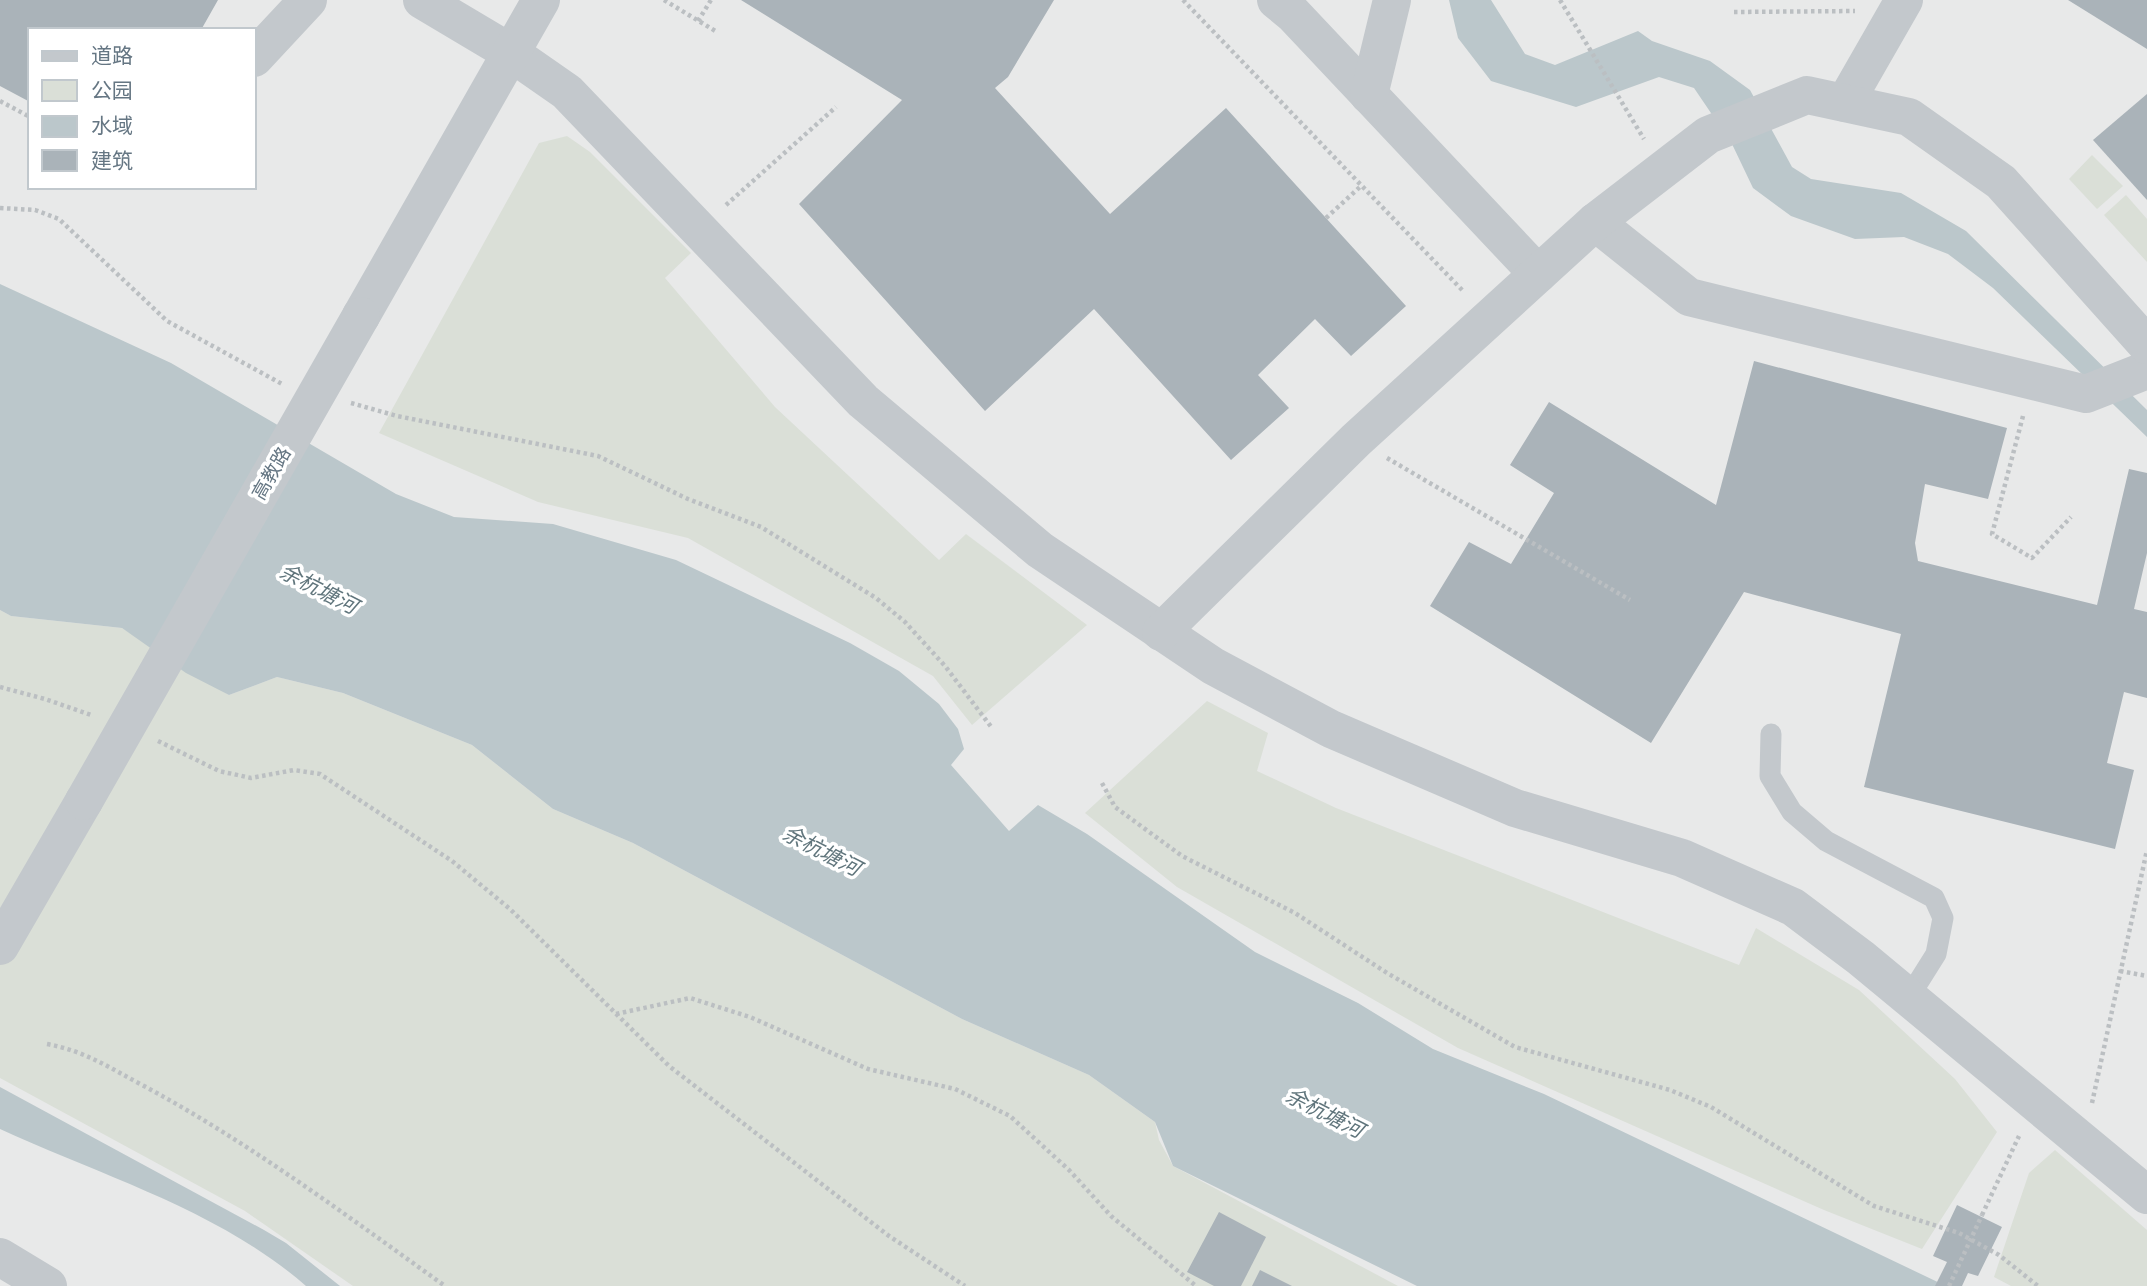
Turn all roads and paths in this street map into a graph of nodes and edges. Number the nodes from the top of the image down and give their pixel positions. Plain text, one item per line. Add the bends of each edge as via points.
1 (308, 0) edge
2 (422, 0) edge
3 (541, 0) edge
4 (664, 0) edge
5 (711, 0) edge
6 (1183, 0) edge
7 (1276, 0) edge
8 (1392, 0) edge
9 (1560, 0) edge
10 (1901, 6) edge
11 (1734, 12) dead end
12 (698, 21) junction
13 (717, 32) dead end
14 (511, 53) junction
15 (256, 56) edge
16 (1369, 94) junction
17 (0, 101) edge
18 (1845, 103) junction
19 (836, 107) dead end
20 (28, 116) edge
21 (1663, 170) junction
22 (1361, 186) junction
23 (0, 208) edge
24 (1326, 218) dead end
25 (1595, 222) junction
26 (699, 229) junction
27 (1538, 274) junction
28 (1489, 318) junction
29 (2147, 345) edge
30 (2147, 370) edge
31 (2033, 381) junction
32 (295, 388) dead end
33 (346, 402) dead end
34 (1356, 440) junction
35 (2071, 517) dead end
36 (1630, 600) dead end
37 (1161, 632) junction
38 (0, 687) edge
39 (96, 717) dead end
40 (992, 728) dead end
41 (1771, 734) dead end
42 (147, 736) dead end
43 (1102, 783) dead end
44 (2147, 850) edge
45 (0, 946) edge
46 (2120, 971) junction
47 (2147, 976) edge
48 (1909, 997) junction
49 (616, 1014) junction
50 (47, 1044) dead end
51 (2035, 1101) junction
52 (2084, 1141) junction
53 (2147, 1195) edge
54 (0, 1257) edge
55 (48, 1286) edge
56 (445, 1286) edge
57 (965, 1286) edge
58 (1196, 1286) edge
59 (1949, 1286) edge
60 (2038, 1286) edge

1 - 15 street
2 - 14 street
3 - 14 street, 高教路
4 - 12 path
5 - 12 path
6 - 22 path
7 - 16 street
8 - 16 street
9 - 21 path
10 - 11 path
10 - 18 street
12 - 13 path
14 - 26 street via 567,92
14 - 45 street, 高教路, bridge
16 - 27 street
17 - 20 path
18 - 21 street via 1807,95 1708,135
18 - 29 street via 1909,117 2001,182
19 - 26 path
21 - 25 street
22 - 24 path
22 - 28 path
23 - 32 path via 35,210 59,219 167,321
25 - 27 street
25 - 31 street via 1689,296
26 - 37 street via 863,401 1040,550
27 - 28 street
28 - 34 street
30 - 31 street via 2086,394
31 - 35 path via 1992,534 2032,558
33 - 40 path via 598,456 761,527 876,598 905,622
34 - 36 path
34 - 37 street
37 - 48 street via 1213,666 1331,729 1515,808 1682,858 1793,907
38 - 39 path
41 - 48 lane via 1770,776 1792,812 1826,841 1934,898 1943,918 1936,954
42 - 49 path via 219,771 251,778 295,770 320,774 452,861 510,909
43 - 60 path via 1115,807 1182,856 1294,913 1515,1047 1670,1090 1711,1107 1874,1206 1969,1238
44 - 46 path
46 - 47 path
46 - 52 path
48 - 51 street
49 - 57 path via 669,1066 732,1116 889,1236
49 - 58 path via 690,999 750,1017 868,1069 955,1089 1010,1116 1111,1216
50 - 56 path via 77,1050 177,1103 290,1175
51 - 52 street
51 - 59 path, bridge
52 - 53 street
54 - 55 street

